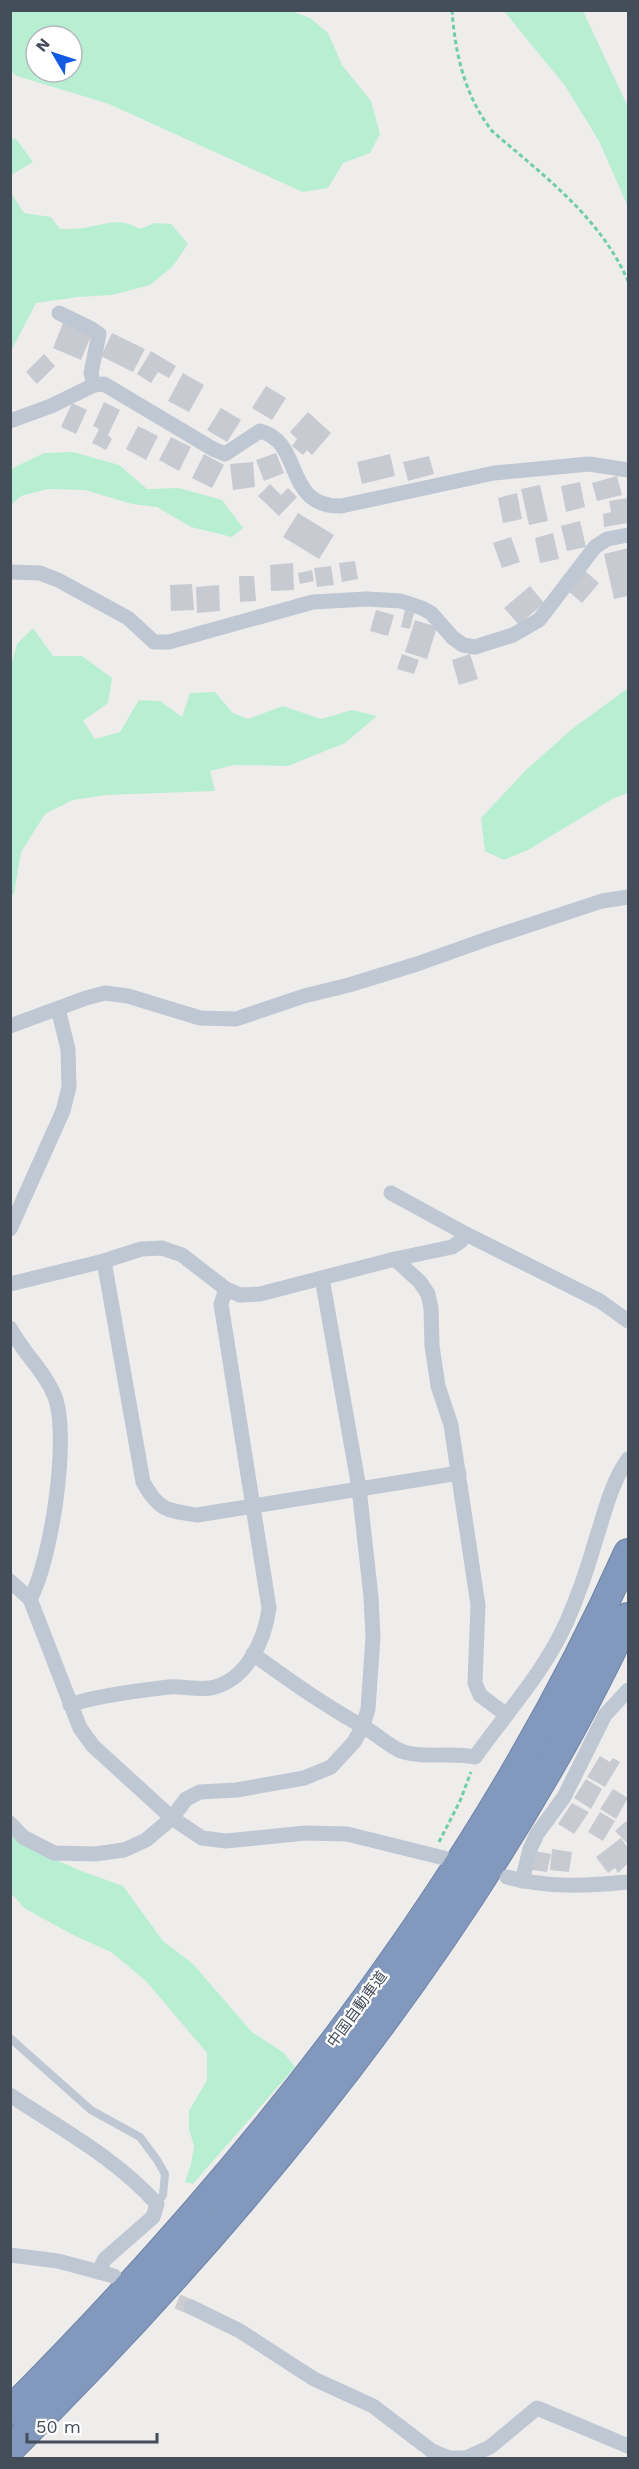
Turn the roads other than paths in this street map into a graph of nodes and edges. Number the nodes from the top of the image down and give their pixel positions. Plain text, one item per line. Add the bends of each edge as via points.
1 (59, 313) dead end
2 (94, 385) junction
3 (10, 421) edge
4 (628, 470) edge
5 (628, 535) edge
6 (10, 572) edge
7 (628, 897) edge
8 (58, 1009) junction
9 (10, 1026) edge
10 (391, 1192) dead end
11 (10, 1229) edge
12 (466, 1234) junction
13 (395, 1258) junction
14 (104, 1261) junction
15 (322, 1278) junction
16 (10, 1284) edge
17 (226, 1290) junction
18 (628, 1321) edge
19 (10, 1328) edge
20 (628, 1459) edge
21 (459, 1473) junction
22 (623, 1480) edge
23 (359, 1488) junction
24 (253, 1506) junction
25 (628, 1553) edge
26 (10, 1581) edge
27 (30, 1599) junction
28 (628, 1617) edge
29 (253, 1654) junction
30 (628, 1690) edge
31 (70, 1705) junction
32 (506, 1714) junction
33 (363, 1726) junction
34 (172, 1818) junction
35 (10, 1823) edge
36 (438, 1856) road end
37 (507, 1877) dead end
38 (522, 1881) junction
39 (628, 1882) edge
40 (10, 2038) edge
41 (10, 2095) edge
42 (157, 2204) junction
43 (10, 2255) edge
44 (98, 2272) junction
45 (114, 2276) dead end
46 (191, 2307) tunnel mouth
47 (10, 2411) edge
48 (628, 2446) edge
49 (10, 2449) edge

1 - 2 street via 99,334 91,373
2 - 3 street
2 - 4 street via 104,384 225,454 260,431 271,434 281,443 303,489 324,507 494,473 589,464
5 - 6 street via 607,539 595,547 539,620 513,635 475,647 453,638 422,608 401,601 367,599 313,602 169,642 154,642 128,618 58,580 40,573
7 - 8 street via 236,1019 200,1018 105,993
8 - 9 street
8 - 11 street via 68,1049 69,1087 63,1111
10 - 12 street
12 - 13 street via 452,1246
12 - 18 street via 600,1301
13 - 15 street
13 - 21 street via 428,1294 438,1386 451,1425
14 - 16 street
14 - 17 street via 141,1249 162,1248 182,1255
14 - 24 street via 143,1482 153,1500 171,1511 197,1515
15 - 17 street via 260,1294 240,1295
15 - 23 street
17 - 24 street via 221,1304
19 - 27 street via 56,1399 60,1435 58,1496 38,1584
20 - 22 street
21 - 23 street
21 - 32 street via 478,1605 475,1683 480,1695
22 - 32 street via 567,1622 531,1685
23 - 24 street
23 - 33 street via 373,1637 368,1709
24 - 29 street via 269,1608 267,1628
25 - 47 highway, 中国自動車道 via 527,1751 467,1851 397,1955 297,2090 190,2220
26 - 27 street
27 - 31 street
28 - 49 highway, 中国自動車道 via 552,1765 485,1875 353,2062 203,2245
29 - 31 street via 240,1673 212,1688 166,1688
29 - 33 street
30 - 38 street via 605,1715 564,1797 537,1834
31 - 34 street via 93,1746
32 - 33 street via 476,1756 402,1751
33 - 34 street via 331,1767 304,1778 200,1792 186,1799
34 - 35 street via 146,1840 124,1850 95,1854 54,1853 23,1837
34 - 36 street via 202,1838 226,1841 305,1833 347,1834
37 - 38 street
38 - 39 street via 555,1886
40 - 42 lane via 91,2110 140,2137 165,2174 164,2195
41 - 42 street via 89,2145
42 - 44 street via 153,2217 105,2259
43 - 44 street
44 - 45 street
46 - 48 street via 240,2331 315,2379 373,2406 432,2451 449,2458 466,2458 490,2448 537,2408

